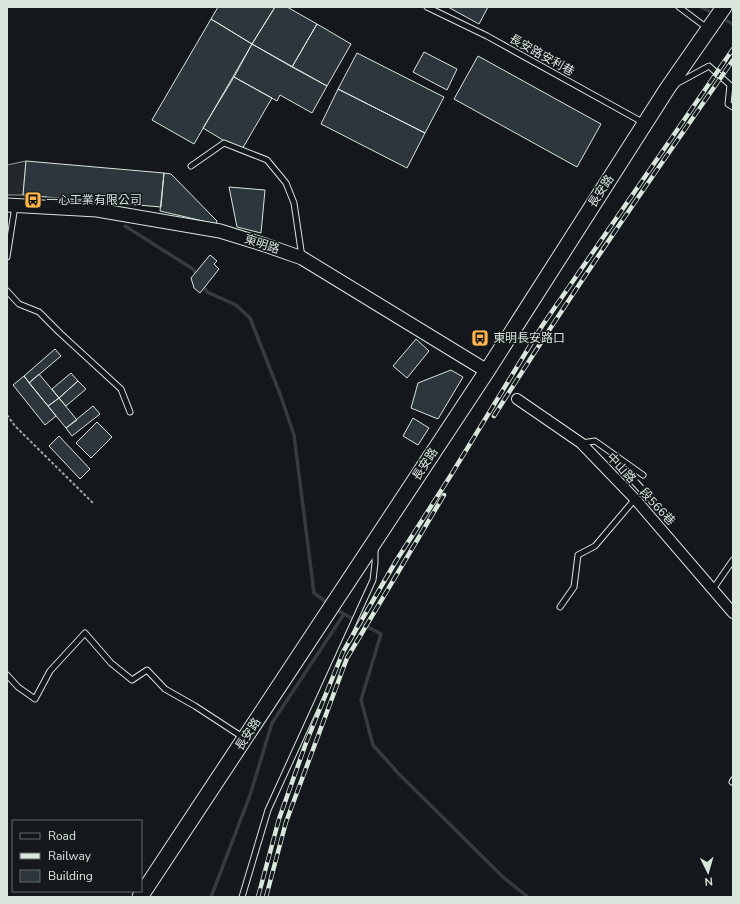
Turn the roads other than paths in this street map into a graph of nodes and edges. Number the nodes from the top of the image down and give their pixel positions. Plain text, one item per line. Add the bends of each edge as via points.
1 (427, 7) edge
2 (679, 7) edge
3 (724, 7) edge
4 (709, 29) junction
5 (667, 90) junction
6 (733, 107) edge
7 (644, 124) junction
8 (191, 166) dead end
9 (11, 205) edge
10 (7, 257) edge
11 (302, 258) junction
12 (7, 291) edge
13 (487, 371) junction
14 (517, 399) dead end
15 (130, 412) dead end
16 (580, 443) junction
17 (643, 475) dead end
18 (635, 499) junction
19 (375, 540) junction
20 (733, 560) edge
21 (713, 590) junction
22 (560, 606) dead end
23 (733, 613) edge
24 (7, 675) edge
25 (245, 739) junction
26 (140, 897) edge
27 (242, 897) edge

1 - 7 lane, 長安路安利巷 via 487,36
2 - 4 lane
3 - 4 main road, 長安路
4 - 5 main road, 長安路
5 - 6 lane via 709,66 730,84 728,104
5 - 7 main road, 長安路
7 - 13 main road, 長安路
8 - 11 lane via 224,143 267,160 286,183 294,203
9 - 10 lane
9 - 11 street, 東明路 via 97,210 220,231
11 - 13 street, 東明路
12 - 15 lane via 19,304 39,312 121,389
13 - 19 main road, 長安路
14 - 16 street, 中山路二段566巷
16 - 17 lane via 595,441
16 - 18 street, 中山路二段566巷
18 - 21 street, 中山路二段566巷
18 - 22 lane via 595,546 578,555 574,587
19 - 25 main road, 長安路
19 - 27 lane via 376,563 373,580 268,810
20 - 21 lane
21 - 23 street, 中山路二段566巷
24 - 25 lane via 35,699 50,671 85,633 111,663 132,680 147,670 165,689
25 - 26 main road, 長安路

